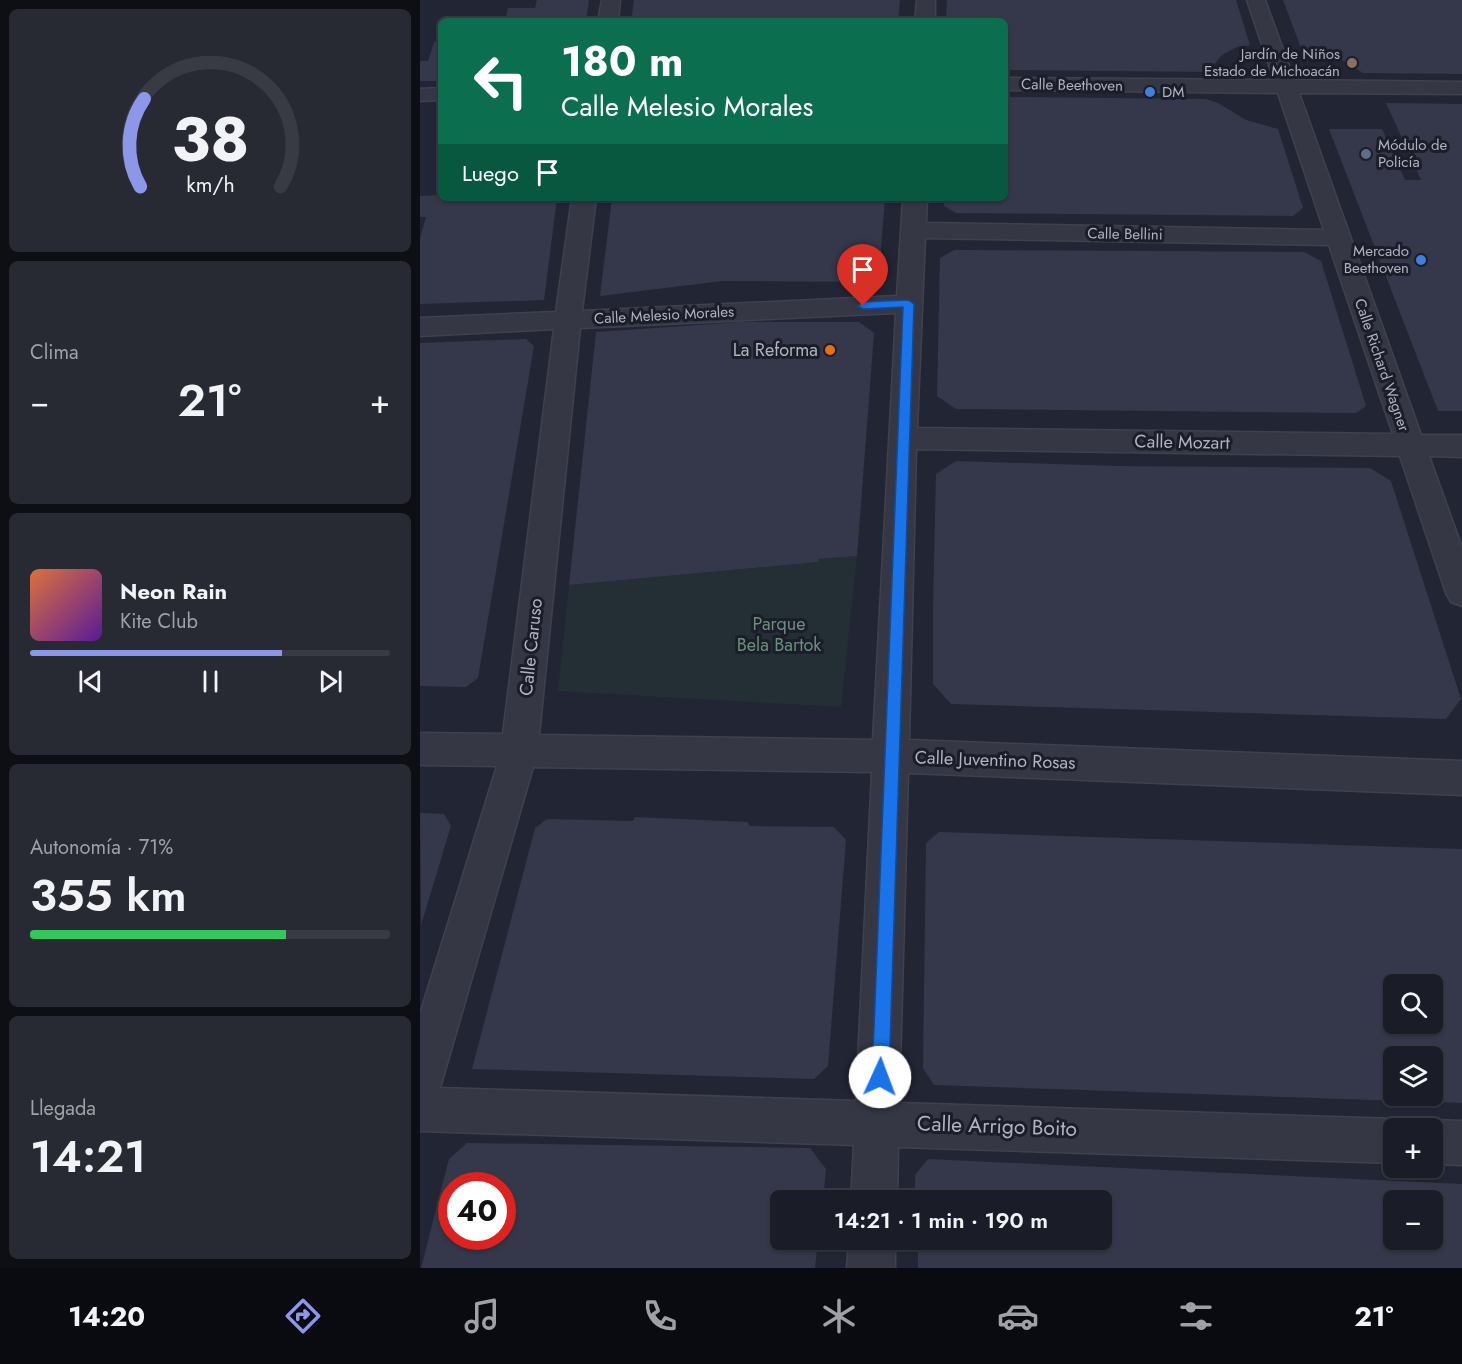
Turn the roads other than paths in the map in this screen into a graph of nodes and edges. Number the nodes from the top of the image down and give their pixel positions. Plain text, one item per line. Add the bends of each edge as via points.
1 (611, 0) edge
2 (926, 0) edge
3 (1256, 0) edge
4 (608, 18) edge
5 (925, 18) edge
6 (1008, 84) edge
7 (1288, 87) junction
8 (1462, 88) edge
9 (438, 94) edge
10 (420, 95) edge
11 (584, 201) edge
12 (915, 201) edge
13 (913, 230) junction
14 (1337, 238) junction
15 (908, 304) junction
16 (568, 320) junction
17 (420, 327) edge
18 (902, 438) junction
19 (1409, 445) junction
20 (1462, 446) edge
21 (1462, 593) edge
22 (420, 749) edge
23 (519, 752) junction
24 (892, 756) junction
25 (1462, 778) edge
26 (420, 1084) edge
27 (420, 1109) edge
28 (879, 1122) junction
29 (1383, 1141) edge
30 (1443, 1142) edge
31 (1462, 1143) edge
32 (875, 1190) edge
33 (872, 1250) edge
34 (871, 1268) edge

1 - 4 street
2 - 5 street
3 - 7 street, Calle Richard Wagner
6 - 7 street, Calle Beethoven
7 - 8 street, Calle Beethoven
7 - 14 street, Calle Richard Wagner
9 - 10 street
11 - 16 street, Calle Caruso
12 - 13 street
13 - 14 street, Calle Bellini
13 - 15 street
14 - 19 street, Calle Richard Wagner
15 - 16 street, Calle Melesio Morales
15 - 18 street
16 - 17 street, Calle Melesio Morales
16 - 23 street, Calle Caruso
18 - 19 street, Calle Mozart
18 - 24 street
19 - 20 street, Calle Mozart
19 - 21 street, Calle Richard Wagner
22 - 23 street, Calle Juventino Rosas
23 - 24 street, Calle Juventino Rosas
23 - 26 street, Calle Caruso
24 - 25 street, Calle Juventino Rosas
24 - 28 street
27 - 28 street, Calle Arrigo Boito
28 - 29 street, Calle Arrigo Boito
28 - 32 street
30 - 31 street
33 - 34 street

